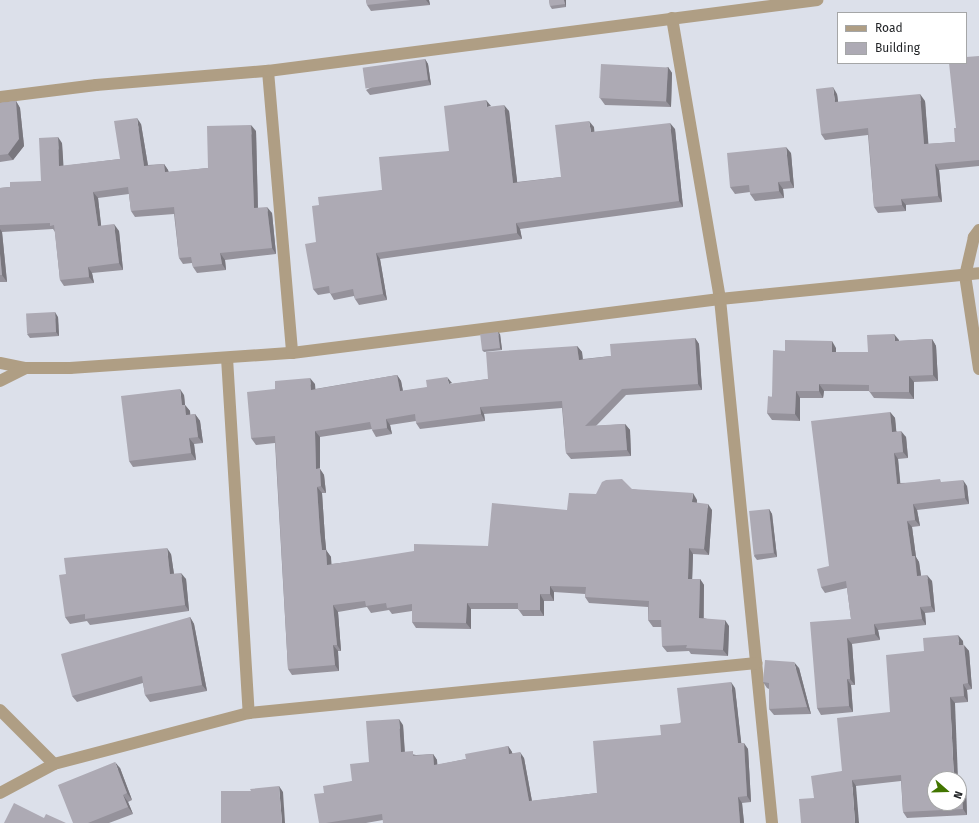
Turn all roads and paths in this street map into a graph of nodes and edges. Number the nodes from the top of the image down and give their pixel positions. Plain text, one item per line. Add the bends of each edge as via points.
1 (817, 0) edge
2 (672, 18) junction
3 (268, 71) junction
4 (0, 97) edge
5 (979, 230) edge
6 (979, 274) edge
7 (965, 275) junction
8 (720, 299) junction
9 (292, 353) junction
10 (227, 358) junction
11 (0, 363) edge
12 (25, 368) junction
13 (979, 369) edge
14 (0, 381) edge
15 (758, 663) junction
16 (0, 710) edge
17 (249, 713) junction
18 (54, 764) junction
19 (0, 793) edge
20 (772, 823) edge

1 - 2 street
2 - 3 street
2 - 8 street
3 - 4 street via 96,84
3 - 9 street
5 - 7 street via 974,237
6 - 7 street
7 - 8 street
7 - 13 street
8 - 9 street
8 - 15 street
9 - 10 street
10 - 12 street via 70,368
10 - 17 street
11 - 12 street
12 - 14 street
15 - 17 street
15 - 20 street
16 - 18 street
17 - 18 street
18 - 19 street

